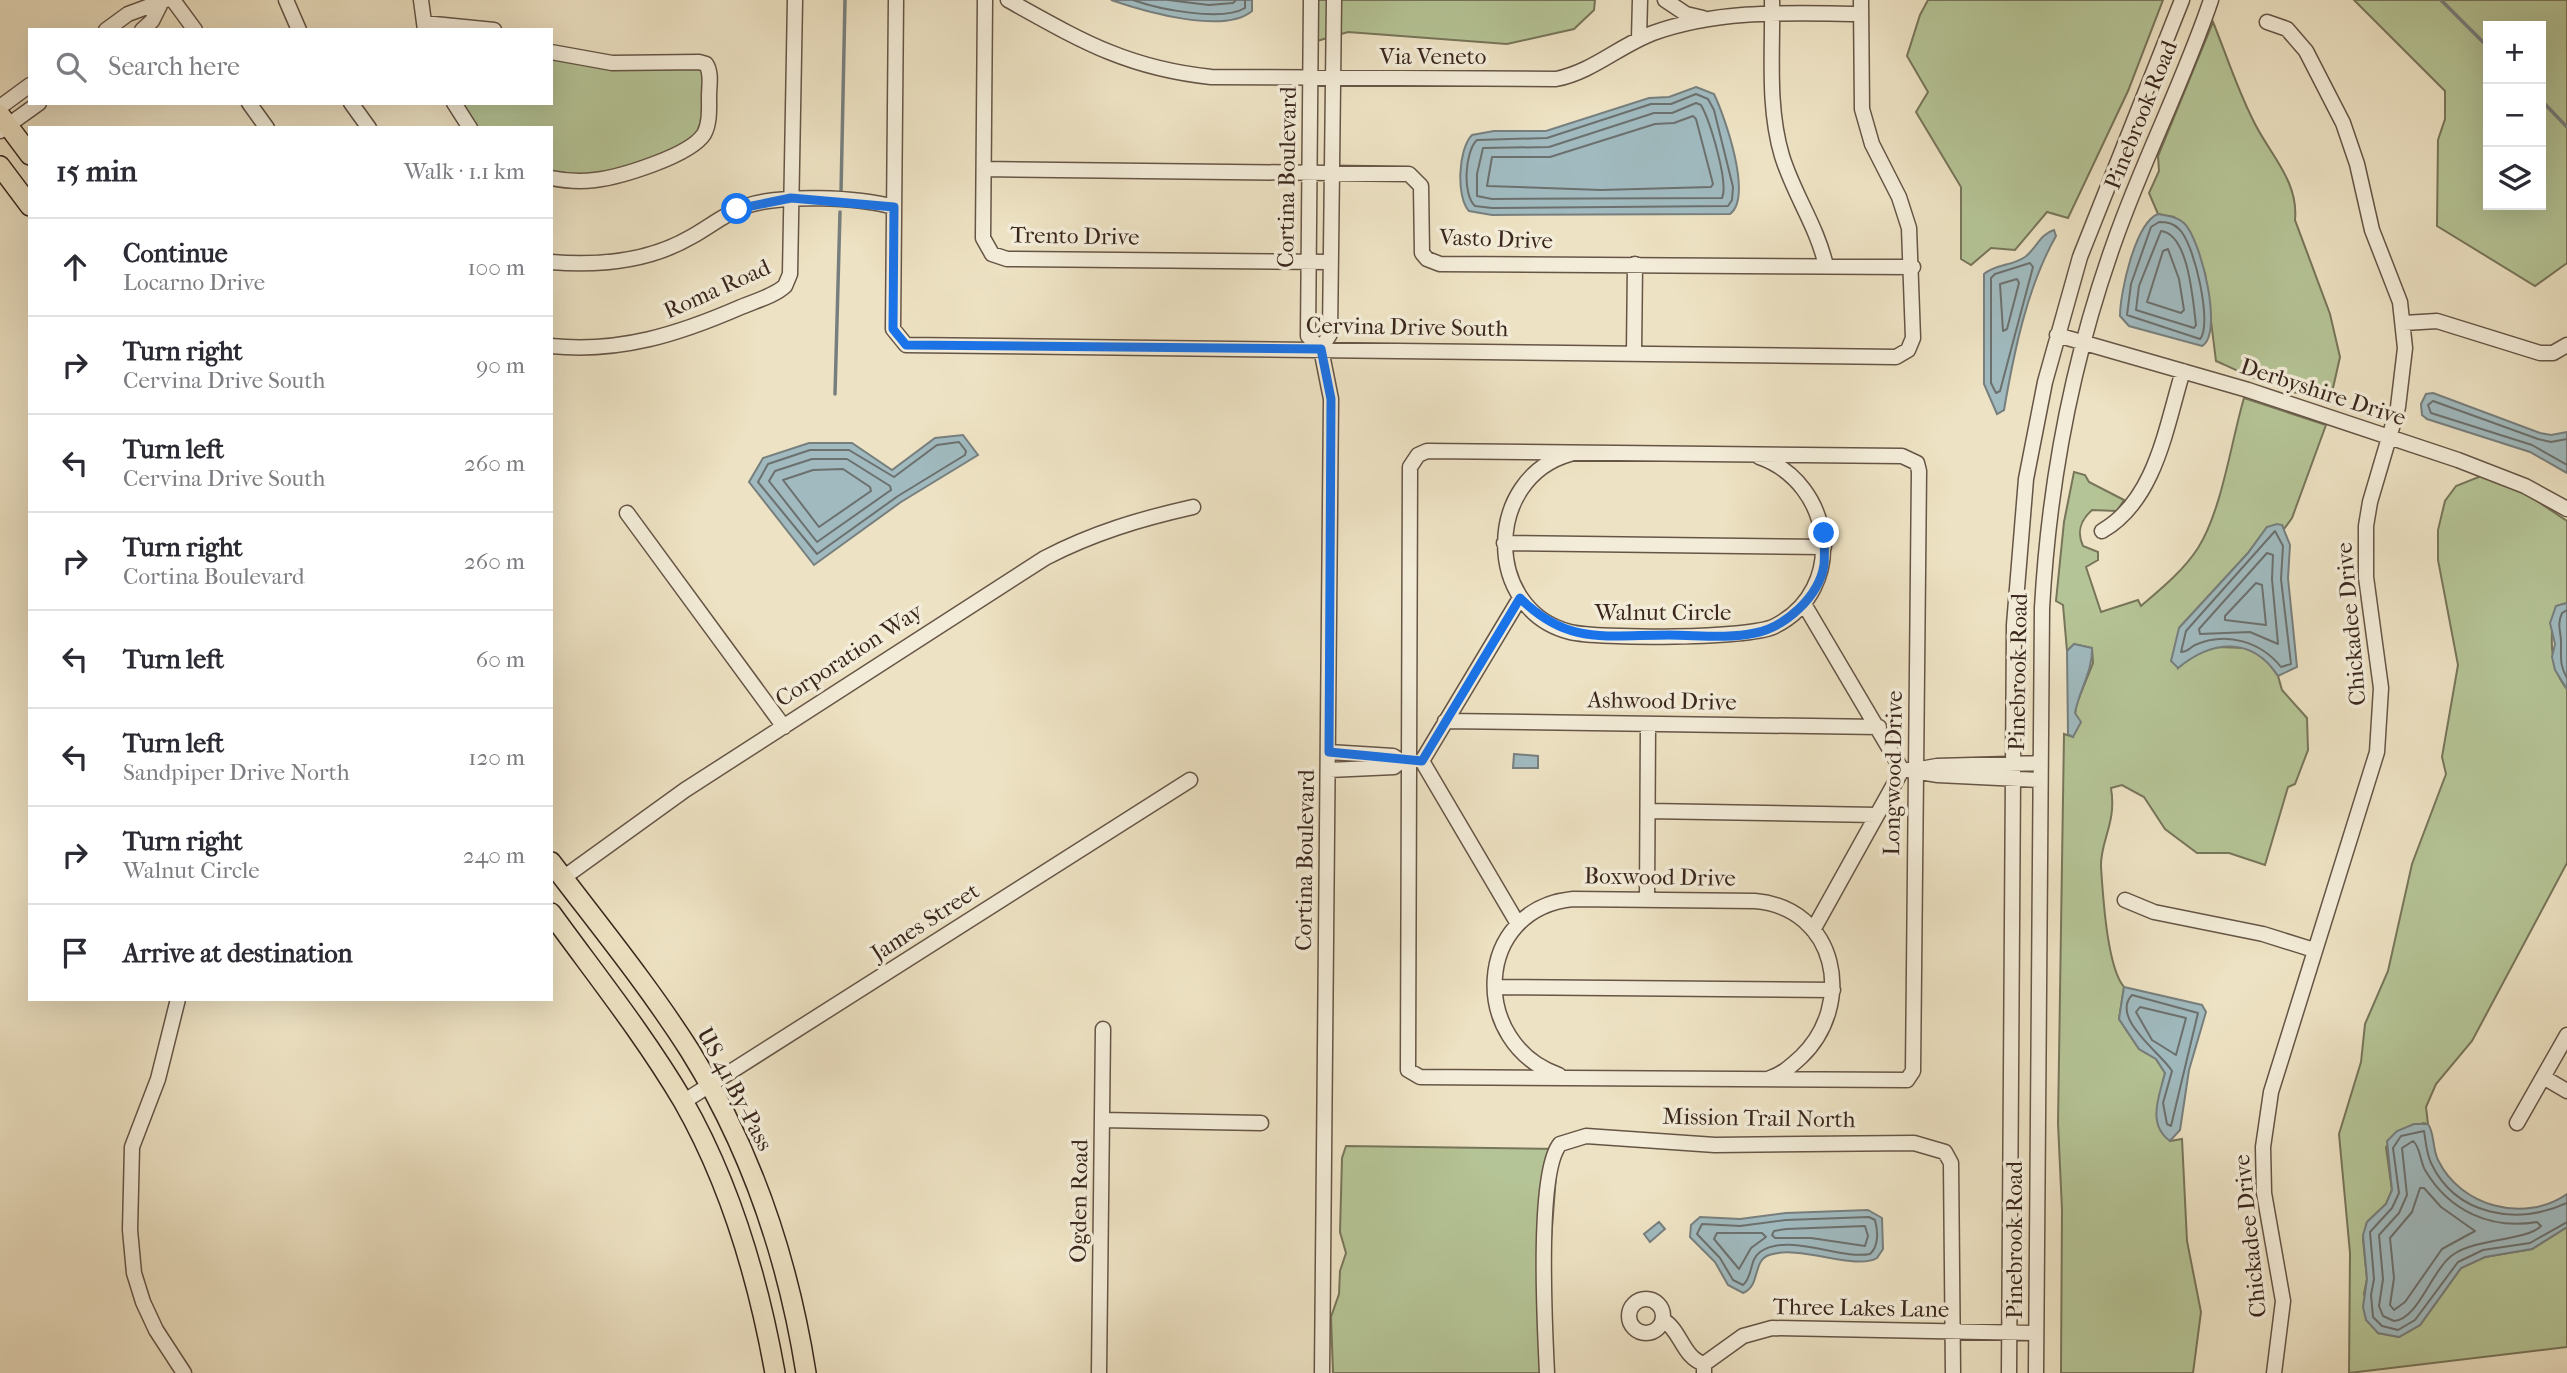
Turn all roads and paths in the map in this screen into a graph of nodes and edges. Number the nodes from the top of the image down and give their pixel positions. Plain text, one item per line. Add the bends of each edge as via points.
1 (286, 0) edge
2 (421, 0) edge
3 (795, 0) edge
4 (896, 0) edge
5 (985, 0) edge
6 (1008, 0) edge
7 (1311, 0) edge
8 (1334, 0) edge
9 (1640, 0) edge
10 (1665, 0) edge
11 (2182, 0) edge
12 (2211, 0) edge
13 (166, 2) edge
14 (1772, 7) edge
15 (1861, 7) edge
16 (1715, 17) junction
17 (2267, 22) dead end
18 (425, 26) edge
19 (109, 28) edge
20 (144, 28) edge
21 (193, 28) edge
22 (298, 28) edge
23 (460, 28) edge
24 (1639, 39) junction
25 (553, 52) edge
26 (1311, 78) junction
27 (1333, 78) junction
28 (28, 87) edge
29 (36, 105) edge
30 (250, 105) edge
31 (352, 105) edge
32 (455, 105) edge
33 (0, 107) edge
34 (3, 124) edge
35 (266, 126) edge
36 (368, 126) edge
37 (469, 126) edge
38 (28, 153) edge
39 (0, 166) edge
40 (984, 169) junction
41 (1309, 172) junction
42 (1331, 173) junction
43 (553, 178) edge
44 (791, 198) junction
45 (28, 203) edge
46 (894, 207) junction
47 (1308, 261) junction
48 (553, 262) edge
49 (1329, 262) junction
50 (1635, 264) junction
51 (1826, 266) junction
52 (1913, 267) junction
53 (2404, 323) junction
54 (2057, 335) junction
55 (2083, 342) junction
56 (2567, 345) edge
57 (553, 346) edge
58 (1321, 349) junction
59 (1634, 353) junction
60 (2182, 370) junction
61 (2390, 438) junction
62 (1578, 452) junction
63 (1749, 455) junction
64 (1193, 507) dead end
65 (2567, 509) edge
66 (627, 513) dead end
67 (2102, 531) dead end
68 (1504, 543) junction
69 (1824, 547) junction
70 (1520, 598) junction
71 (1804, 604) junction
72 (1446, 721) junction
73 (1648, 724) junction
74 (784, 727) junction
75 (1879, 727) junction
76 (1329, 752) junction
77 (1410, 761) junction
78 (2013, 763) junction
79 (2039, 763) junction
80 (1329, 770) junction
81 (1909, 770) junction
82 (2012, 779) junction
83 (1190, 780) dead end
84 (2039, 780) junction
85 (1648, 811) junction
86 (1877, 815) junction
87 (555, 872) edge
88 (1647, 900) junction
89 (2126, 900) dead end
90 (553, 915) edge
91 (1518, 923) junction
92 (1813, 930) junction
93 (2314, 950) junction
94 (1494, 987) junction
95 (1833, 989) junction
96 (178, 1001) edge
97 (1103, 1028) dead end
98 (2567, 1035) edge
99 (2543, 1077) junction
100 (1577, 1079) junction
101 (1759, 1080) junction
102 (710, 1086) junction
103 (2567, 1091) edge
104 (683, 1102) junction
105 (1102, 1120) junction
106 (1261, 1123) dead end
107 (2517, 1123) dead end
108 (763, 1313) junction
109 (1663, 1320) dead end
110 (1953, 1331) junction
111 (2009, 1333) junction
112 (2036, 1333) junction
113 (805, 1368) edge
114 (1704, 1368) edge
115 (184, 1373) edge
116 (775, 1373) edge
117 (1099, 1373) edge
118 (1322, 1373) edge
119 (1547, 1373) edge
120 (1953, 1373) edge
121 (2009, 1373) edge
122 (2036, 1373) edge
123 (2274, 1373) edge

1 - 22 street
2 - 18 street
3 - 44 street, Roma Road
4 - 46 street, Cervina Drive South
5 - 40 street, Trento Drive
6 - 26 street, Via Veneto via 1095,48 1157,69 1210,76
7 - 26 street, Cortina Boulevard
8 - 27 street, Cortina Boulevard
9 - 24 street
10 - 16 street via 1686,14
11 - 54 street, Pinebrook Road via 2097,208
12 - 55 street, Pinebrook Road via 2115,240
13 - 19 street via 136,10
13 - 20 street
13 - 21 street
14 - 15 street, Via Veneto
14 - 16 street, Via Veneto
14 - 51 street via 1778,140 1790,177 1818,233
15 - 52 street, Cervina Drive South via 1862,109 1872,144 1904,211
16 - 24 street, Via Veneto
17 - 53 street, Chickadee Drive via 2282,26 2299,43 2337,109
18 - 23 street
24 - 27 street, Via Veneto via 1578,73 1556,79
25 - 43 street via 612,63 699,62 708,66 710,74 708,124 687,148 601,179
26 - 27 street, Via Veneto
26 - 41 street, Cortina Boulevard
27 - 42 street, Cortina Boulevard
28 - 33 street
29 - 34 street
30 - 35 street
31 - 36 street
32 - 37 street
34 - 38 main road
39 - 45 main road
40 - 41 street, Vasto Drive
40 - 47 street, Trento Drive via 983,238 988,249 1002,258
41 - 42 street, Vasto Drive
41 - 47 street, Cortina Boulevard
42 - 49 street, Cortina Boulevard
42 - 50 street, Vasto Drive via 1415,176 1422,190 1422,253 1433,262
44 - 46 street
44 - 48 street via 737,209 680,243 647,255 595,264
44 - 57 street, Roma Road via 790,274 781,289 651,341 596,348
46 - 58 street, Cervina Drive South via 893,329 906,345
47 - 49 street, Trento Drive
47 - 58 street, Cortina Boulevard via 1308,336
49 - 58 street, Cortina Boulevard via 1330,334
50 - 51 street, Vasto Drive
50 - 59 street
51 - 52 street, Vasto Drive
52 - 59 street, Cervina Drive South via 1913,338 1902,355
53 - 56 street via 2437,321 2540,353 2553,353
53 - 61 street, Chickadee Drive via 2402,387
54 - 55 street, Derbyshire Drive
54 - 78 street, Pinebrook Road via 2021,516
55 - 60 street, Derbyshire Drive
55 - 79 street, Pinebrook Road via 2065,416 2048,524
58 - 59 street, Cervina Drive South
58 - 76 street, Cortina Boulevard via 1331,399
60 - 61 street, Derbyshire Drive
60 - 67 street via 2146,482 2125,515
61 - 65 street, Derbyshire Drive via 2492,471
61 - 93 street, Chickadee Drive via 2370,502 2365,551 2381,680 2377,751
62 - 63 street, Longwood Drive
62 - 68 street, Walnut Circle via 1553,461 1525,484 1510,509
62 - 77 street, Longwood Drive via 1427,451 1412,461
63 - 69 street, Walnut Circle via 1782,469 1804,490 1819,515
63 - 81 street, Longwood Drive via 1902,456 1917,463
64 - 74 street, Corporation Way via 1132,520 1045,558
66 - 74 street
68 - 69 street
68 - 70 street, Walnut Circle via 1508,574
69 - 71 street, Walnut Circle via 1820,579
70 - 71 street, Walnut Circle via 1548,623 1587,635 1747,635 1775,626
70 - 72 street
71 - 75 street
72 - 73 street, Ashwood Drive
72 - 77 street
73 - 75 street, Ashwood Drive
73 - 85 street
74 - 87 street, Corporation Way
75 - 81 street
76 - 77 street
76 - 80 street, Cortina Boulevard
77 - 80 street via 1394,767
77 - 91 street
77 - 100 street, Longwood Drive via 1408,1070 1420,1077
78 - 79 street
78 - 81 street
78 - 82 street, Pinebrook Road
79 - 84 street, Pinebrook Road
80 - 118 street, Cortina Boulevard
81 - 82 street
81 - 86 street
81 - 101 street, Longwood Drive via 1912,1074 1899,1082
82 - 84 street
82 - 111 street, Pinebrook Road
83 - 102 street, James Street
84 - 112 street, Pinebrook Road
85 - 86 street
85 - 88 street
86 - 92 street
87 - 102 main road, US 41 By-Pass via 662,1010
88 - 91 street, Boxwood Drive via 1564,900 1544,906
88 - 92 street, Boxwood Drive via 1768,902 1795,913
89 - 93 street via 2154,912 2263,933
90 - 104 main road
91 - 94 street, Boxwood Drive via 1499,956
92 - 95 street, Boxwood Drive via 1830,965
93 - 123 street, Chickadee Drive via 2264,1127 2264,1193 2283,1301
94 - 95 street
94 - 100 street, Boxwood Drive via 1498,1015 1514,1044 1546,1070
95 - 101 street, Boxwood Drive via 1828,1020 1817,1040 1782,1073
96 - 115 street via 158,1079 132,1147 130,1230 134,1273 143,1302
97 - 105 street, Ogden Road
98 - 99 street
99 - 103 street
99 - 107 street
100 - 101 street, Longwood Drive
102 - 104 street, James Street
102 - 113 main road, US 41 By-Pass via 769,1217
104 - 108 main road via 733,1210
105 - 106 street
105 - 117 street, Ogden Road
108 - 113 main road via 791,1363
108 - 116 main road
109 - 114 street
110 - 111 street, Three Lakes Lane
110 - 114 street, Three Lakes Lane via 1772,1328 1743,1336
110 - 119 street, Mission Trail North via 1951,1163 1945,1152 1914,1143 1715,1144 1586,1136 1560,1144 1551,1159 1543,1255
110 - 120 street
111 - 112 street, Three Lakes Lane
111 - 121 street, Pinebrook Road
112 - 122 street, Pinebrook Road

